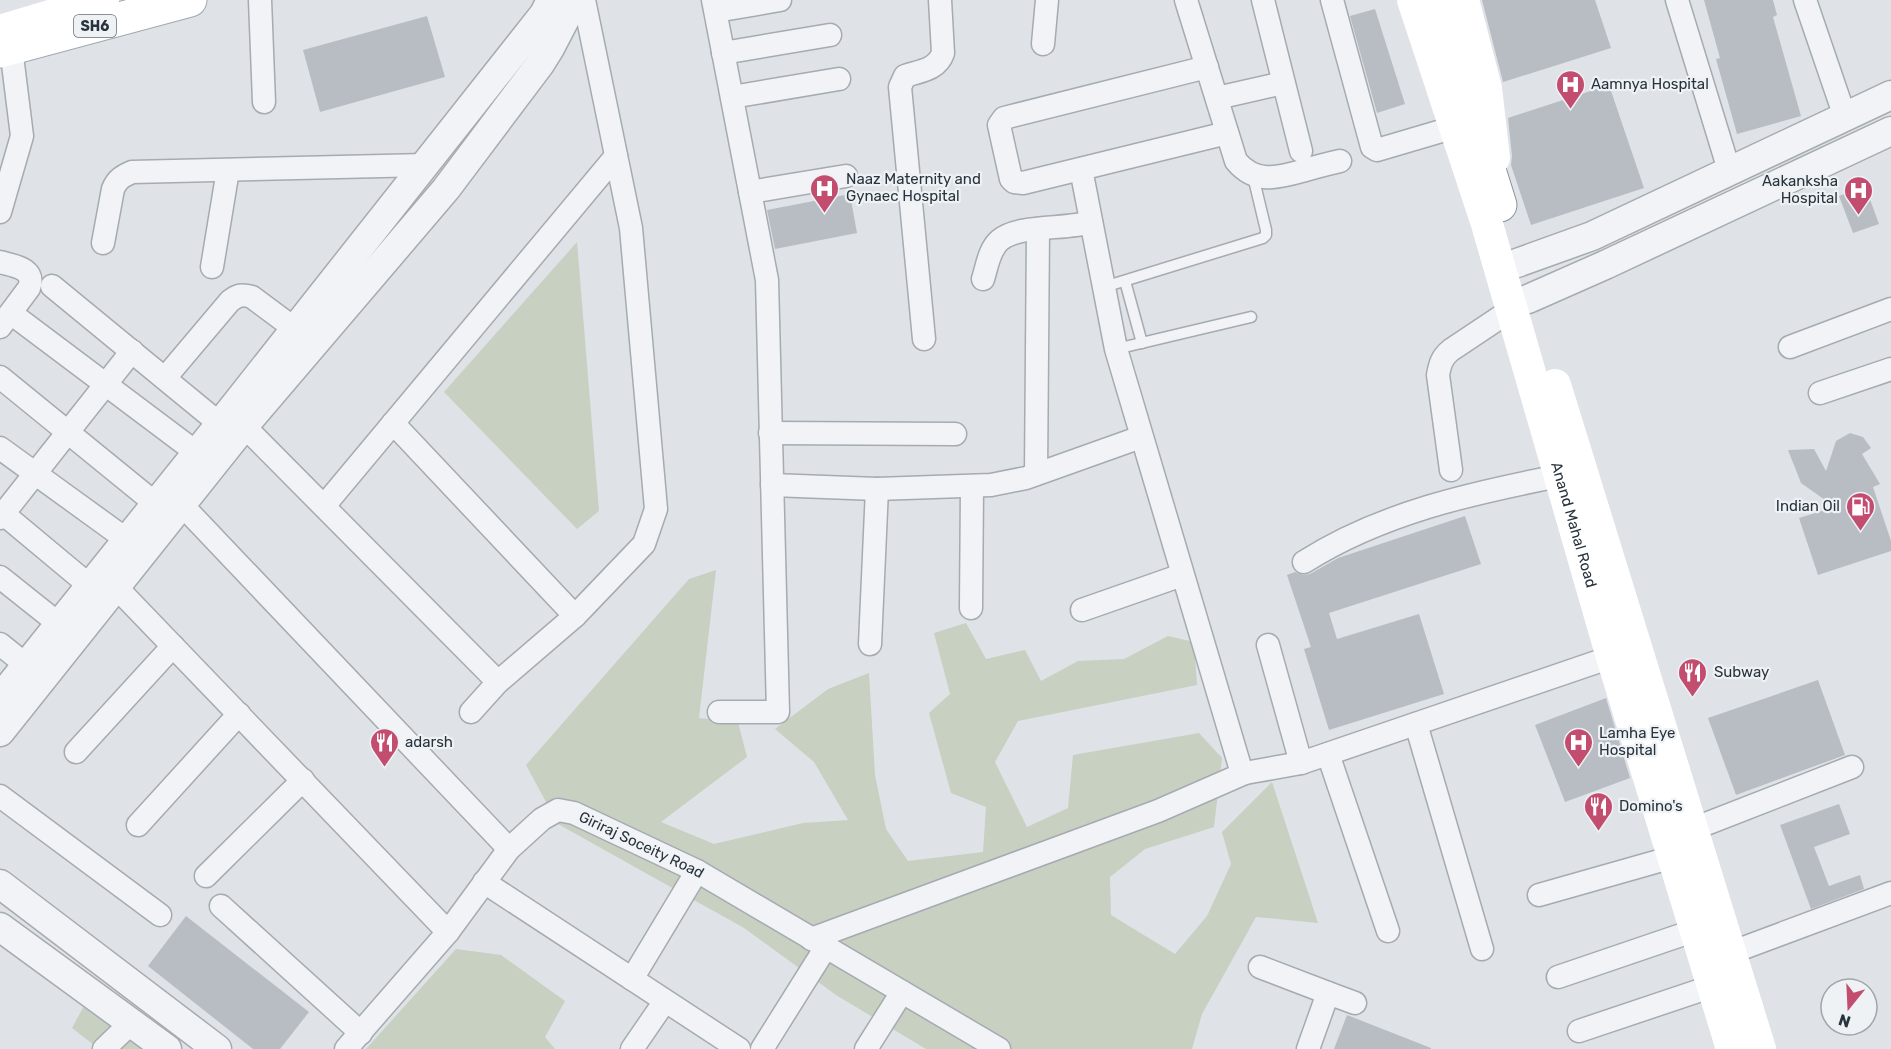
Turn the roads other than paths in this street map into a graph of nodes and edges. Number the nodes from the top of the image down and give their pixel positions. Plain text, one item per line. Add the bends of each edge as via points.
1 (69, 0) edge
2 (103, 0) edge
3 (190, 0) edge
4 (260, 0) edge
5 (551, 0) edge
6 (575, 0) edge
7 (585, 0) edge
8 (780, 0) edge
9 (940, 0) edge
10 (1047, 0) edge
11 (1186, 0) edge
12 (1263, 0) edge
13 (1332, 0) edge
14 (1413, 0) edge
15 (1436, 0) edge
16 (1463, 0) edge
17 (1677, 0) edge
18 (1805, 0) edge
19 (714, 6) edge
20 (830, 35) dead end
21 (3, 38) edge
22 (1043, 44) dead end
23 (723, 53) junction
24 (1207, 67) junction
25 (839, 78) dead end
26 (1283, 83) junction
27 (732, 97) junction
28 (1217, 98) junction
29 (1885, 98) edge
30 (264, 102) dead end
31 (1845, 117) junction
32 (1466, 125) junction
33 (1227, 133) junction
34 (1890, 135) edge
35 (1301, 151) dead end
36 (616, 156) junction
37 (1340, 161) dead end
38 (425, 165) junction
39 (1081, 169) junction
40 (228, 170) junction
41 (1729, 170) junction
42 (846, 176) dead end
43 (1253, 176) junction
44 (750, 192) junction
45 (1500, 205) junction
46 (0, 212) edge
47 (1091, 222) junction
48 (1038, 229) junction
49 (103, 243) dead end
50 (0, 262) edge
51 (212, 267) dead end
52 (983, 279) dead end
53 (1114, 284) junction
54 (52, 286) dead end
55 (1520, 290) junction
56 (1891, 309) edge
57 (1251, 317) dead end
58 (8, 322) edge
59 (295, 328) junction
60 (924, 339) dead end
61 (1142, 343) junction
62 (1790, 347) dead end
63 (1116, 349) junction
64 (132, 351) junction
65 (1891, 369) edge
66 (0, 377) edge
67 (165, 378) junction
68 (105, 385) junction
69 (1820, 393) dead end
70 (393, 423) junction
71 (232, 425) junction
72 (68, 431) junction
73 (770, 434) junction
74 (955, 434) dead end
75 (1141, 438) junction
76 (0, 448) edge
77 (197, 453) junction
78 (1451, 470) dead end
79 (35, 473) junction
80 (1036, 474) junction
81 (1559, 476) junction
82 (772, 485) junction
83 (972, 487) junction
84 (877, 489) junction
85 (169, 505) junction
86 (324, 506) junction
87 (1, 514) edge
88 (127, 540) junction
89 (1304, 562) dead end
90 (1182, 575) junction
91 (0, 577) edge
92 (103, 586) junction
93 (971, 608) dead end
94 (1082, 610) dead end
95 (575, 616) junction
96 (59, 624) junction
97 (0, 644) edge
98 (870, 644) dead end
99 (1268, 645) dead end
100 (173, 646) junction
101 (1624, 653) junction
102 (26, 665) junction
103 (498, 682) junction
104 (0, 698) edge
105 (471, 712) dead end
106 (719, 712) dead end
107 (239, 714) junction
108 (1416, 724) junction
109 (0, 732) edge
110 (76, 752) dead end
111 (1328, 754) junction
112 (1301, 763) junction
113 (1852, 767) dead end
114 (1245, 773) junction
115 (303, 780) junction
116 (0, 796) edge
117 (138, 825) dead end
118 (1693, 829) junction
119 (509, 849) junction
120 (1674, 857) junction
121 (697, 871) junction
122 (206, 876) dead end
123 (484, 882) junction
124 (0, 884) edge
125 (1891, 893) edge
126 (1539, 896) dead end
127 (221, 906) dead end
128 (160, 915) dead end
129 (0, 927) edge
130 (1696, 930) junction
131 (1388, 931) dead end
132 (448, 932) junction
133 (819, 943) junction
134 (1482, 949) dead end
135 (1730, 953) junction
136 (1260, 967) dead end
137 (1558, 977) dead end
138 (632, 979) junction
139 (1713, 986) junction
140 (902, 992) junction
141 (1328, 993) junction
142 (664, 1001) junction
143 (1355, 1003) dead end
144 (131, 1023) junction
145 (1579, 1031) dead end
146 (353, 1041) edge
147 (104, 1049) edge
148 (168, 1049) edge
149 (217, 1049) edge
150 (632, 1049) edge
151 (739, 1049) edge
152 (762, 1049) edge
153 (866, 1049) edge
154 (999, 1049) edge
155 (1308, 1049) edge
156 (1732, 1049) edge
157 (1760, 1049) edge

1 - 21 main road
2 - 21 main road
3 - 21 main road, SH6
4 - 30 street
5 - 38 street
6 - 71 street via 540,64 446,189
7 - 36 street
8 - 19 street
9 - 60 street via 940,62 904,76 900,87
10 - 22 street
11 - 24 street
12 - 26 street
13 - 32 street via 1372,147 1377,150
14 - 32 main road, Anand Mahal Road
15 - 32 main road
16 - 45 main road via 1486,88
17 - 41 street
18 - 31 street
19 - 23 street
20 - 23 street
21 - 46 street via 22,136
23 - 27 street
24 - 28 street
24 - 39 street via 1001,120 1014,182
25 - 27 street
26 - 28 street
26 - 35 street
27 - 44 street
28 - 33 street
29 - 31 street
29 - 34 street
31 - 41 street
32 - 45 main road
32 - 55 main road, Anand Mahal Road via 1487,224
33 - 39 street
33 - 43 street via 1236,161
34 - 55 street via 1605,265
36 - 70 street
36 - 95 street via 632,237 656,509 644,544
37 - 43 street via 1280,177
38 - 40 street
38 - 59 street
39 - 47 street
40 - 49 street via 132,172 123,176 113,189
40 - 51 street
41 - 55 street via 1592,236
42 - 44 street
43 - 53 lane via 1266,235
44 - 73 street via 766,280
45 - 55 main road
47 - 48 street
47 - 53 street
48 - 52 street via 1014,233 999,241
48 - 80 street
50 - 58 street via 25,270 31,278
53 - 61 lane
53 - 63 street
54 - 64 street
55 - 78 street via 1443,357 1438,375
55 - 81 main road, Anand Mahal Road
55 - 101 main road, Anand Mahal Road
56 - 62 street
57 - 61 lane
58 - 68 street
59 - 67 street via 252,297 237,295
59 - 71 street
61 - 63 lane
63 - 75 street
64 - 67 street
64 - 68 street
65 - 69 street
66 - 72 street
67 - 71 street
68 - 72 street
68 - 77 street
70 - 86 street
70 - 95 street
71 - 77 street
71 - 85 street
71 - 86 street
72 - 79 street
72 - 85 street
73 - 74 street
73 - 82 street
75 - 80 street
75 - 90 street
76 - 79 street
77 - 85 street
79 - 87 street
79 - 88 street
80 - 83 street
81 - 89 street via 1441,502 1357,533
81 - 101 main road, Anand Mahal Road
82 - 84 street
82 - 106 street via 778,712
83 - 84 street
83 - 93 street
84 - 98 street
85 - 88 street
85 - 92 street
85 - 119 street
86 - 103 street
87 - 92 street
88 - 92 street
90 - 94 street
90 - 114 street
91 - 96 street
92 - 96 street
92 - 100 street
92 - 109 street
95 - 103 street
96 - 102 street
97 - 102 street
99 - 112 street
100 - 107 street
100 - 110 street
101 - 108 street
101 - 118 main road, Anand Mahal Road
101 - 120 main road, Anand Mahal Road
102 - 104 street
103 - 105 street
107 - 115 street
107 - 117 street
108 - 111 street
108 - 134 street
111 - 112 street
111 - 131 street
112 - 114 street
113 - 118 street
114 - 133 street via 1158,812
115 - 122 street
115 - 132 street
116 - 128 street
118 - 135 main road, Anand Mahal Road
119 - 121 street, Giriraj Soceity Road via 558,810 574,813
119 - 123 street, Giriraj Soceity Road
120 - 126 street
120 - 130 main road, Anand Mahal Road
121 - 133 street, Giriraj Soceity Road
121 - 138 street
123 - 132 street, Giriraj Soceity Road
123 - 138 street
124 - 149 street
125 - 135 street
127 - 146 street
129 - 144 street
130 - 137 street
130 - 139 main road, Anand Mahal Road
132 - 146 street, Giriraj Soceity Road
133 - 140 street, Giriraj Soceity Road
133 - 152 street
135 - 157 main road, Anand Mahal Road
136 - 141 street
138 - 142 street
139 - 145 street
139 - 156 main road, Anand Mahal Road
140 - 153 street
140 - 154 street, Giriraj Soceity Road
141 - 143 street
141 - 155 street
142 - 150 street
142 - 151 street
144 - 147 street
144 - 148 street

